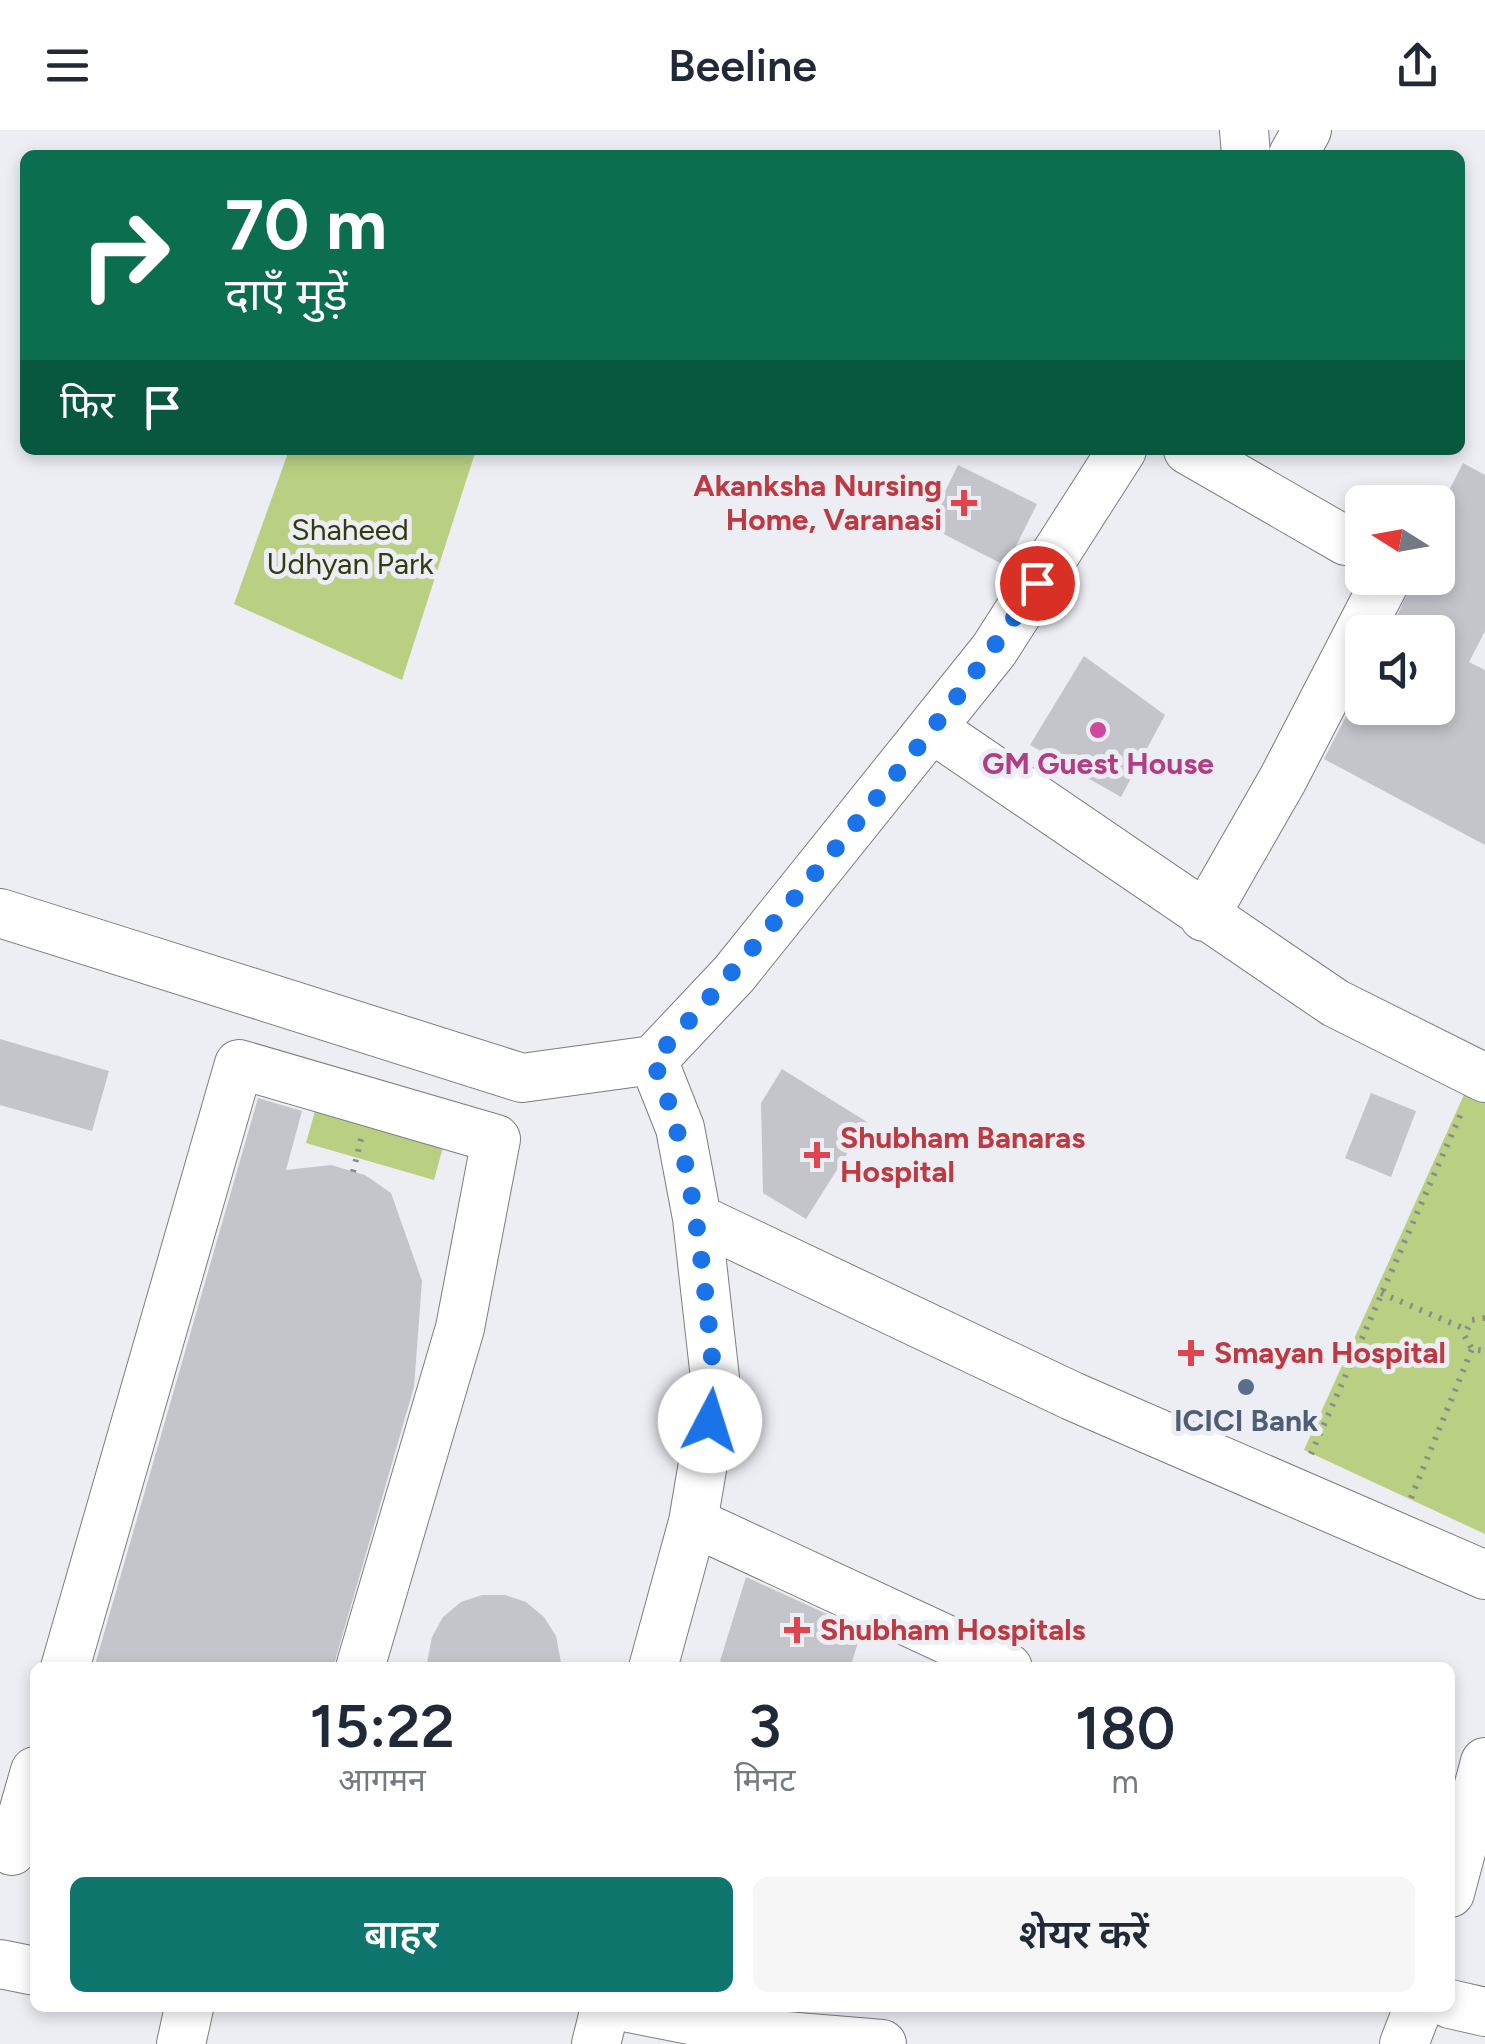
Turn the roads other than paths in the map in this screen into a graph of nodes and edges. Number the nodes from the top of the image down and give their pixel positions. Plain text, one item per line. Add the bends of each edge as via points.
1 (1119, 455) edge
2 (1197, 455) edge
3 (1345, 539) edge
4 (1378, 595) edge
5 (933, 729) junction
6 (0, 913) edge
7 (1204, 917) junction
8 (284, 1004) junction
9 (653, 1060) junction
10 (239, 1064) junction
11 (508, 1074) junction
12 (1482, 1077) edge
13 (496, 1139) junction
14 (696, 1218) junction
15 (692, 1522) junction
16 (1485, 1574) edge
17 (67, 1662) edge
18 (362, 1662) edge
19 (656, 1662) edge
20 (995, 1662) edge
21 (1485, 1762) edge
22 (30, 1792) edge
23 (16, 1852) edge
24 (1455, 1873) edge
25 (0, 1964) edge
26 (30, 1970) edge
27 (1455, 2005) edge
28 (188, 2012) edge
29 (604, 2012) edge
30 (649, 2012) edge
31 (1416, 2012) edge
32 (1485, 2012) edge
33 (180, 2044) edge
34 (596, 2044) edge
35 (873, 2044) edge
36 (1404, 2044) edge

1 - 5 street via 994,650
2 - 3 street
4 - 7 street
5 - 7 street
5 - 9 street via 734,974
6 - 8 street
7 - 12 street via 1335,1004
8 - 10 street via 274,1036
8 - 11 street
9 - 11 street via 522,1078
9 - 14 street via 680,1128
10 - 13 street
10 - 17 street
11 - 13 street
13 - 18 street via 460,1328
14 - 15 street via 716,1387
14 - 16 street via 1072,1396
15 - 19 street
15 - 20 street
21 - 24 street
22 - 23 street
25 - 26 street
27 - 32 street
28 - 33 street
29 - 34 street
30 - 35 street via 761,2034
31 - 36 street

